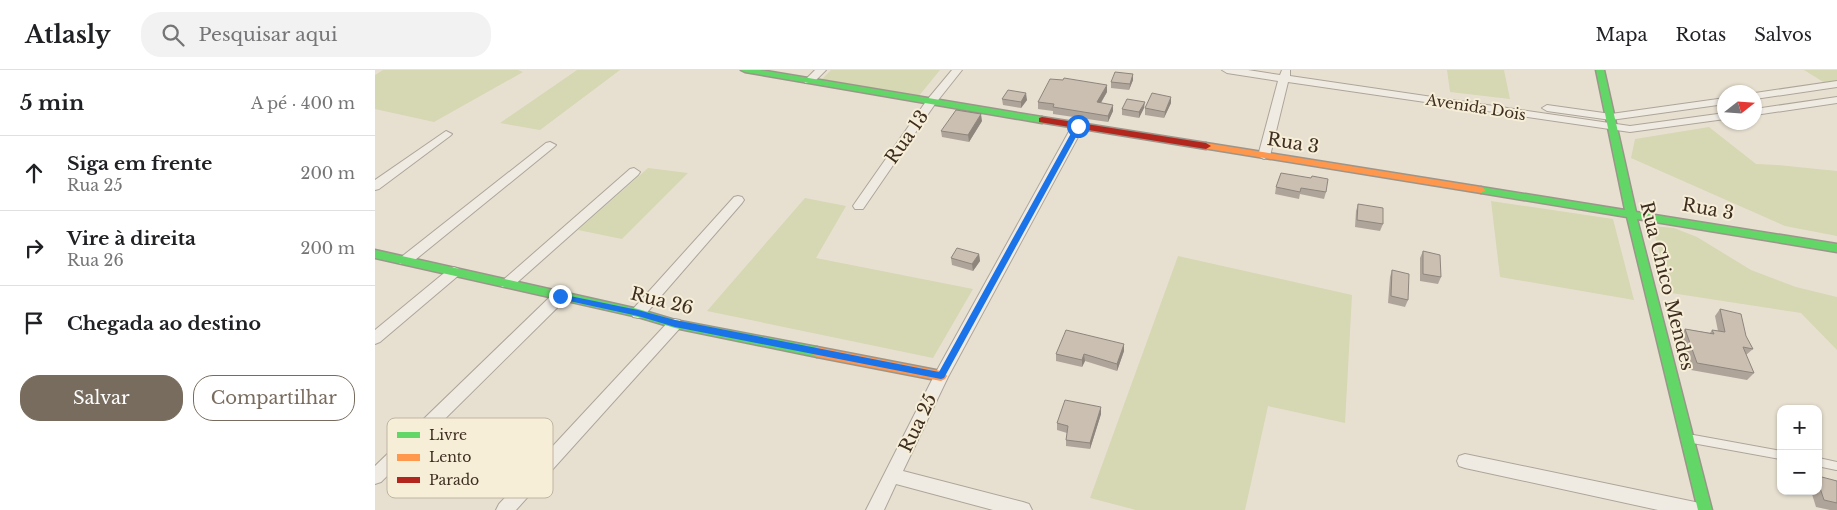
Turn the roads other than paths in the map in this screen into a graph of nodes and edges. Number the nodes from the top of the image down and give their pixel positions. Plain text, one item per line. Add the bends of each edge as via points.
1 (745, 70) edge
2 (821, 70) edge
3 (957, 70) edge
4 (1227, 70) edge
5 (1600, 70) edge
6 (1287, 73) edge
7 (809, 81) junction
8 (1837, 84) edge
9 (1762, 95) edge
10 (1837, 100) edge
11 (931, 102) junction
12 (1717, 102) edge
13 (1762, 111) edge
14 (1717, 117) edge
15 (1612, 122) junction
16 (1078, 126) junction
17 (446, 134) dead end
18 (550, 145) dead end
19 (1263, 156) junction
20 (634, 172) dead end
21 (375, 186) edge
22 (738, 200) dead end
23 (859, 206) dead end
24 (1631, 214) junction
25 (1837, 248) edge
26 (375, 254) edge
27 (405, 260) junction
28 (454, 272) junction
29 (507, 284) junction
30 (560, 296) junction
31 (638, 313) junction
32 (675, 324) junction
33 (375, 338) edge
34 (941, 376) junction
35 (435, 418) edge
36 (1687, 438) junction
37 (1777, 455) edge
38 (553, 457) edge
39 (1465, 461) dead end
40 (1822, 463) edge
41 (387, 465) edge
42 (1837, 466) edge
43 (893, 476) junction
44 (375, 477) edge
45 (516, 498) edge
46 (505, 510) edge
47 (875, 510) edge
48 (1023, 510) edge
49 (1695, 510) edge
50 (1705, 510) edge

1 - 7 street, Rua 3
2 - 7 street
3 - 11 street, Rua 13
4 - 6 street, Avenida Dois
5 - 15 street, Rua Chico Mendes
6 - 15 street, Avenida Dois
6 - 19 street
7 - 11 street, Rua 3
8 - 9 street
10 - 13 street
11 - 16 street, Rua 3
11 - 23 street, Rua 13
12 - 15 street, Avenida Dois
14 - 15 street, Avenida Dois via 1630,129
15 - 24 street, Rua Chico Mendes
16 - 19 street, Rua 3
16 - 34 street, Rua 25
17 - 21 street
18 - 27 street
19 - 24 street, Rua 3
20 - 29 street
22 - 31 street
24 - 25 street, Rua 3
24 - 36 street, Rua Chico Mendes
26 - 27 street, Rua 26
27 - 28 street, Rua 26
28 - 29 street, Rua 26
28 - 33 street
29 - 30 street, Rua 26
30 - 31 street, Rua 26
30 - 35 street
31 - 32 street, Rua 26
32 - 34 street, Rua 26
32 - 38 street
34 - 43 street, Rua 25
36 - 37 lane
36 - 50 street, Rua Chico Mendes
39 - 49 street
40 - 42 lane
41 - 44 street
43 - 47 street, Rua 25
43 - 48 street
45 - 46 street

